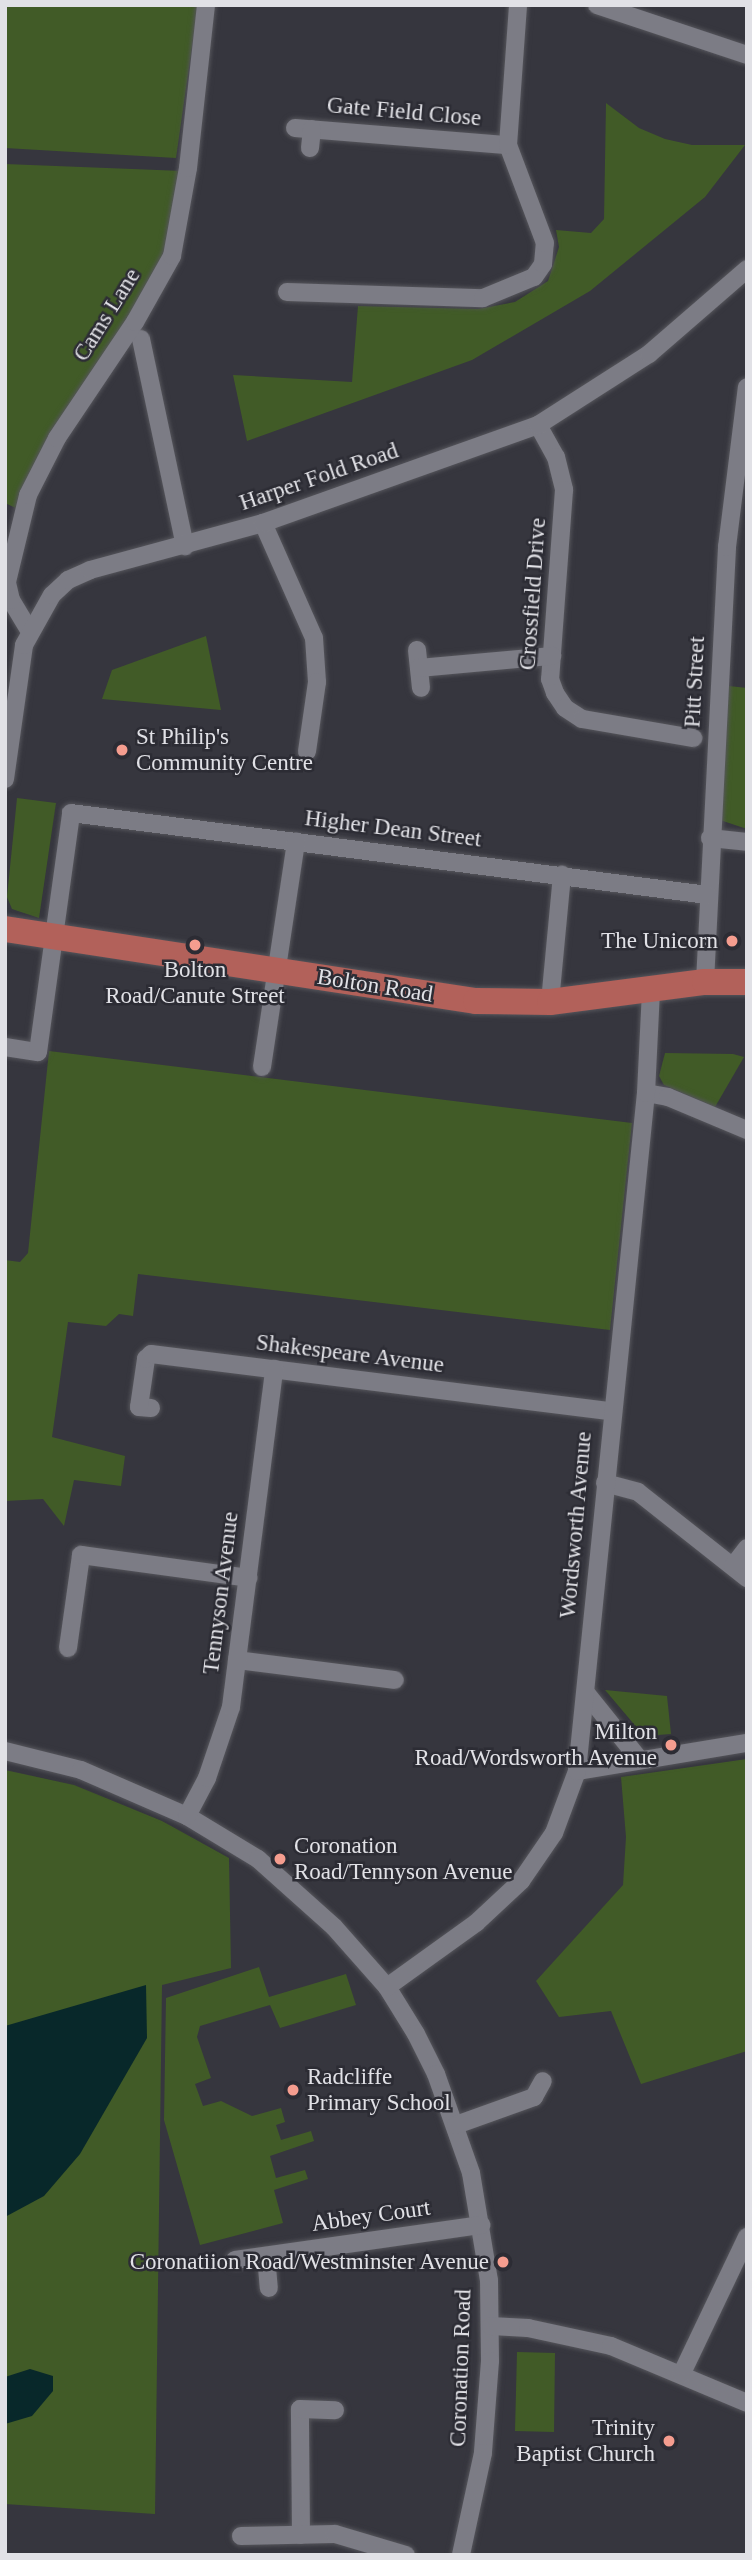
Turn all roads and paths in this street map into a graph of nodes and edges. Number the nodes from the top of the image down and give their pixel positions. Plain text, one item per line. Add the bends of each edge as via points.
1 (206, 5) edge
2 (518, 5) edge
3 (597, 5) edge
4 (747, 55) edge
5 (508, 145) junction
6 (310, 148) dead end
7 (747, 269) edge
8 (287, 292) dead end
9 (141, 339) dead end
10 (747, 387) edge
11 (538, 425) junction
12 (263, 523) junction
13 (185, 546) junction
14 (29, 630) junction
15 (552, 656) junction
16 (421, 688) dead end
17 (693, 738) dead end
18 (307, 751) dead end
19 (5, 779) edge
20 (710, 838) junction
21 (296, 842) junction
22 (747, 842) edge
23 (562, 875) junction
24 (708, 895) junction
25 (5, 929) edge
26 (53, 935) junction
27 (277, 971) junction
28 (705, 982) junction
29 (747, 982) edge
30 (651, 989) junction
31 (550, 1002) junction
32 (5, 1047) edge
33 (262, 1067) dead end
34 (646, 1093) junction
35 (747, 1130) edge
36 (274, 1369) junction
37 (151, 1408) dead end
38 (610, 1410) junction
39 (605, 1483) junction
40 (747, 1548) edge
41 (740, 1572) edge
42 (248, 1578) junction
43 (68, 1648) dead end
44 (237, 1660) junction
45 (395, 1680) dead end
46 (586, 1693) junction
47 (747, 1743) edge
48 (5, 1751) edge
49 (639, 1759) junction
50 (577, 1771) junction
51 (187, 1816) junction
52 (387, 1987) junction
53 (544, 2081) dead end
54 (456, 2125) junction
55 (482, 2225) junction
56 (747, 2237) edge
57 (266, 2256) junction
58 (235, 2260) dead end
59 (269, 2288) dead end
60 (491, 2326) junction
61 (682, 2373) junction
62 (747, 2403) edge
63 (335, 2410) dead end
64 (301, 2535) junction
65 (241, 2536) dead end
66 (406, 2555) edge
67 (461, 2555) edge

1 - 14 street, Cams Lane via 188,167 172,256 135,322 57,438 28,495 7,582 11,600
2 - 5 street
3 - 4 street
5 - 6 street, Gate Field Close via 304,128
5 - 8 street via 545,243 543,264 534,277 483,298 312,300
7 - 11 street, Harper Fold Road via 649,355
9 - 13 street via 140,373
10 - 20 street, Pitt Street via 727,547
11 - 12 street, Harper Fold Road
11 - 15 street, Crossfield Drive via 559,465 564,490
12 - 13 street, Harper Fold Road
12 - 18 street via 314,638 318,658 306,704
13 - 14 street, Harper Fold Road via 68,580 51,594
14 - 19 street, Harper Fold Road via 19,669
15 - 16 street via 418,659
15 - 17 street, Crossfield Drive via 550,679 565,708 582,719 662,741
20 - 22 street
20 - 24 street, Pitt Street
21 - 23 street, Higher Dean Street
21 - 26 street, Higher Dean Street via 71,813
21 - 27 street
23 - 24 street, Higher Dean Street
23 - 31 street
24 - 28 street, Pitt Street
25 - 26 main road, Bolton Road
26 - 27 main road, Bolton Road
26 - 32 street via 38,1052
27 - 31 main road, Bolton Road via 459,999
27 - 33 street
28 - 29 main road, Bolton Road
28 - 30 main road, Bolton Road
30 - 31 main road, Bolton Road
30 - 34 street, Wordsworth Avenue
34 - 35 street
34 - 38 street, Wordsworth Avenue
36 - 37 street, Shakespeare Avenue via 151,1354 146,1359 139,1407
36 - 38 street, Shakespeare Avenue
36 - 42 street, Tennyson Avenue
38 - 39 street, Wordsworth Avenue
39 - 41 street via 638,1492
39 - 46 street, Wordsworth Avenue
40 - 41 street
42 - 43 street via 81,1555
42 - 44 street, Tennyson Avenue
44 - 45 street
44 - 51 street, Tennyson Avenue via 220,1742
46 - 49 street
46 - 50 street, Wordsworth Avenue
47 - 49 street
48 - 51 street, Coronation Road via 81,1770
49 - 50 street
50 - 52 street, Wordsworth Avenue via 554,1833 521,1881 476,1923
51 - 52 street, Coronation Road via 258,1859 297,1891
52 - 54 street, Coronation Road via 426,2053
53 - 54 street via 534,2097
54 - 55 street, Coronation Road
55 - 57 street, Abbey Court
55 - 60 street, Coronation Road
56 - 61 street via 731,2261
57 - 58 street, Abbey Court
57 - 59 street
60 - 61 street via 585,2339
60 - 67 street, Coronation Road via 483,2453
61 - 62 street
63 - 64 street via 300,2409
64 - 65 street
64 - 66 street via 352,2537

